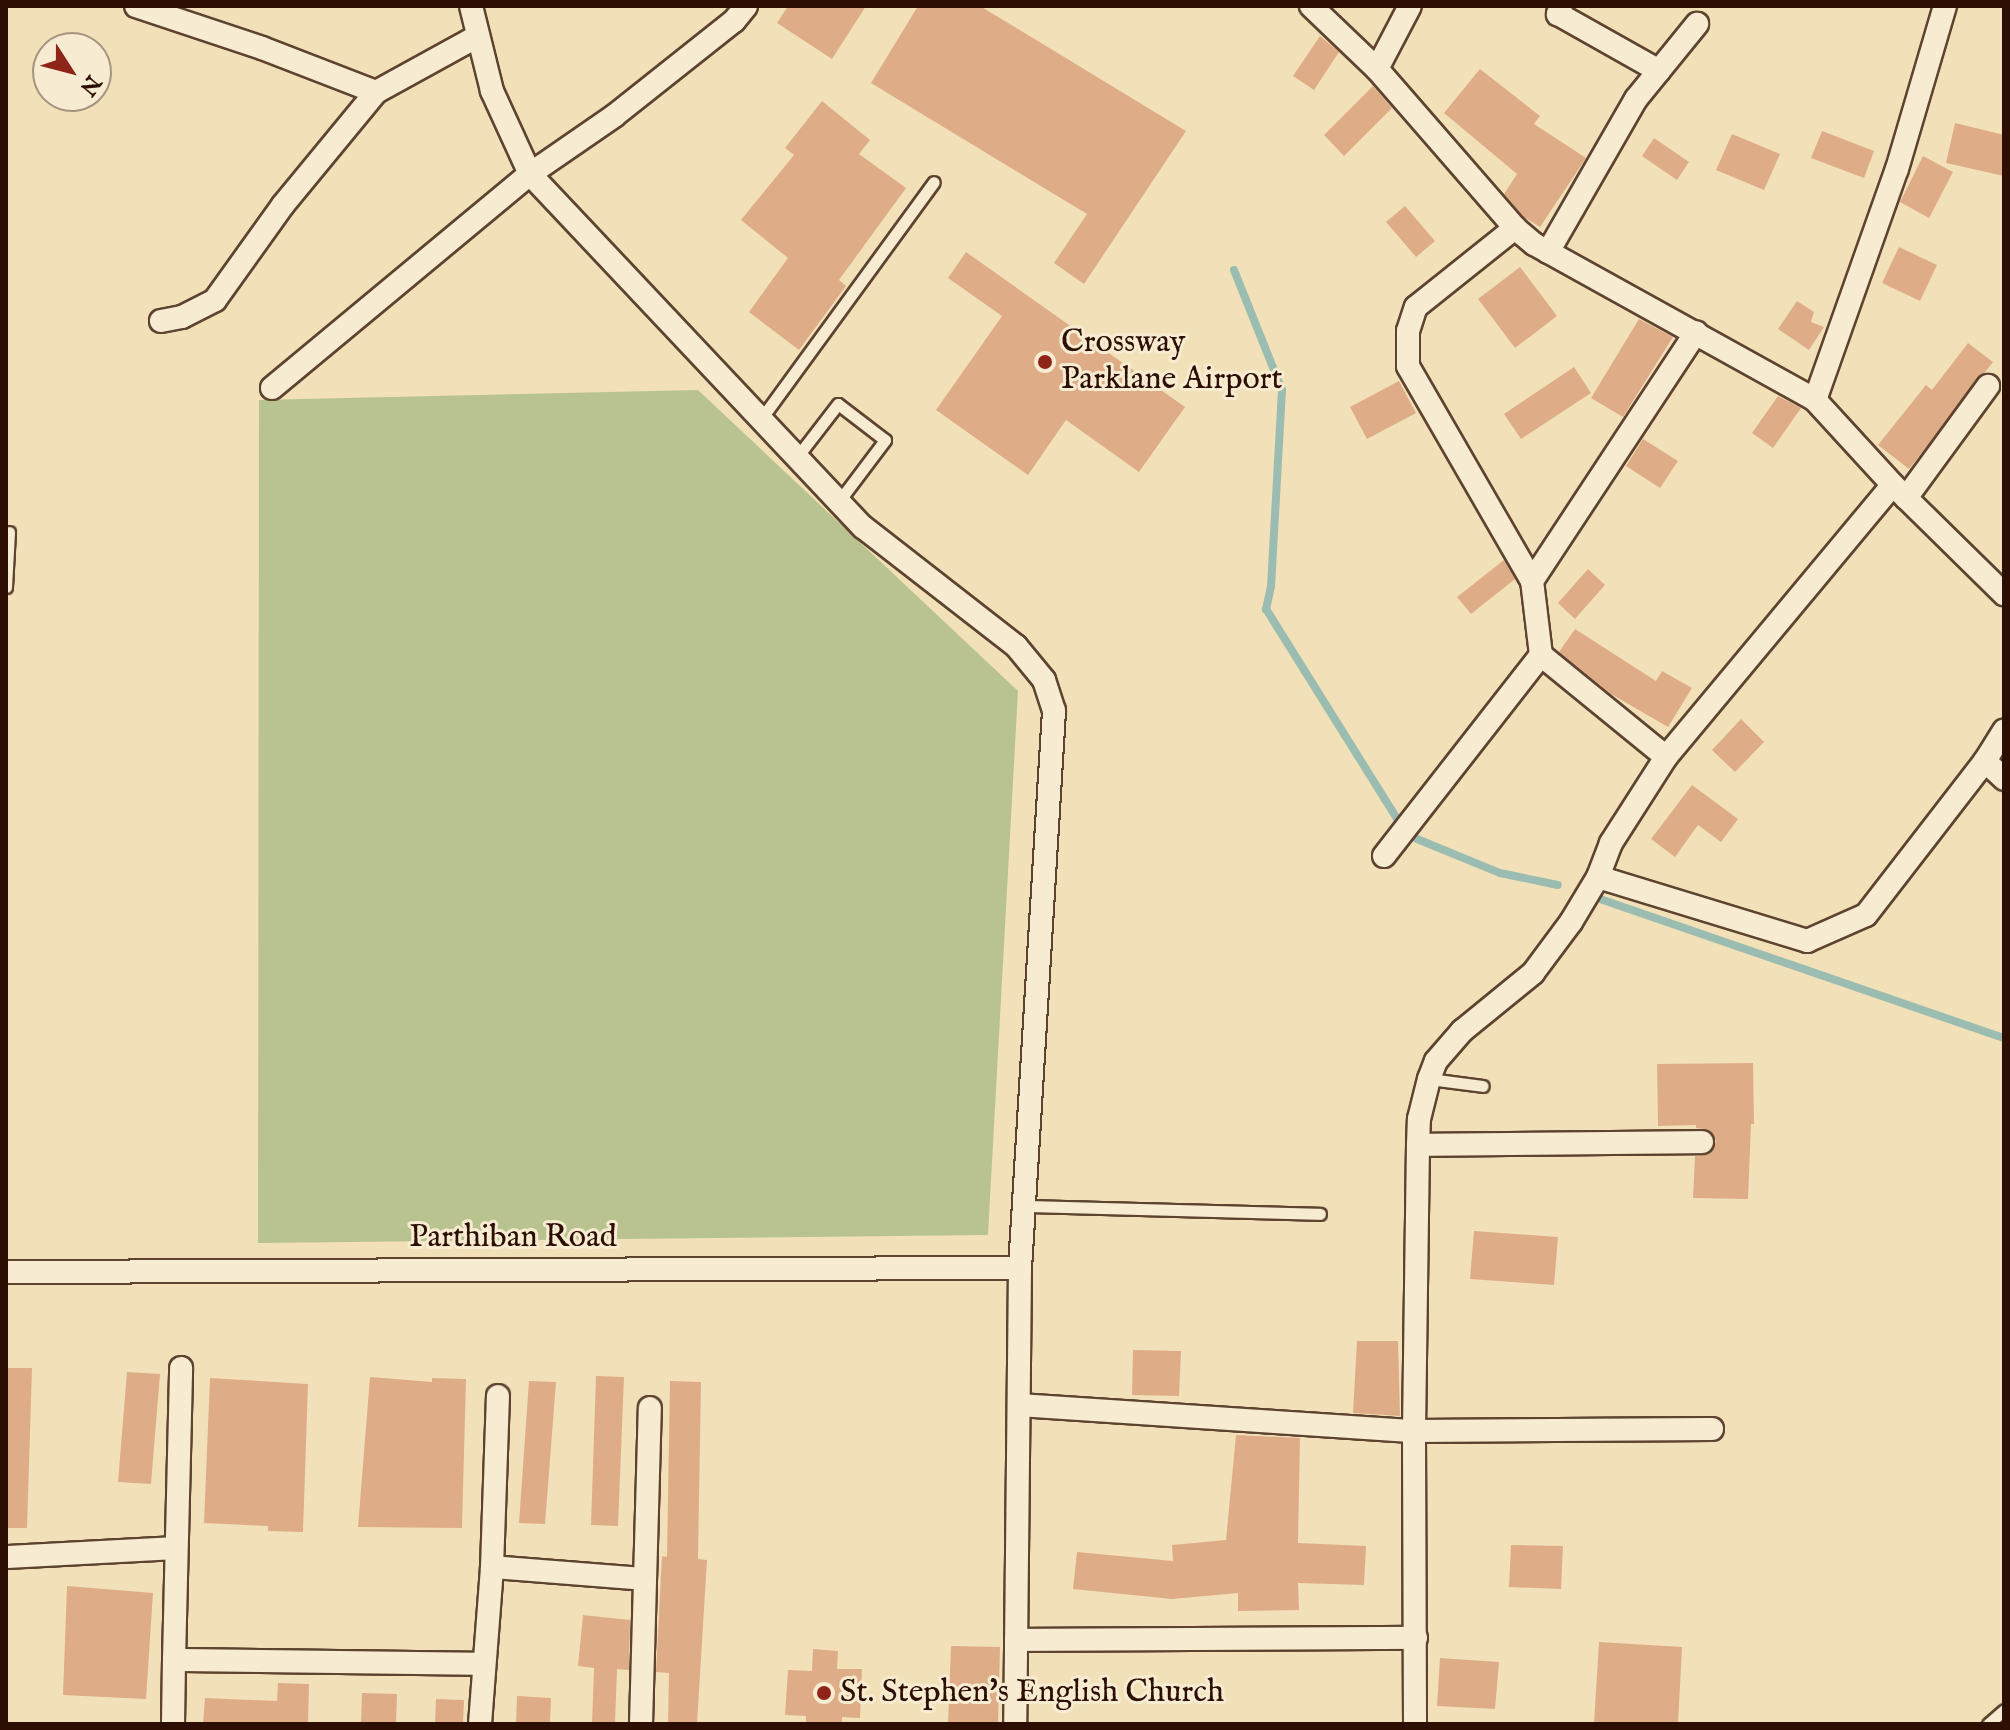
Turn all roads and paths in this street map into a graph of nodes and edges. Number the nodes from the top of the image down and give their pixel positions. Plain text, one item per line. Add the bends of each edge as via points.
1 (136, 6) edge
2 (471, 6) edge
3 (746, 6) edge
4 (1311, 6) edge
5 (1410, 6) edge
6 (1561, 6) edge
7 (1945, 6) edge
8 (1697, 24) dead end
9 (478, 36) junction
10 (1377, 69) junction
11 (1659, 71) junction
12 (376, 92) junction
13 (530, 174) junction
14 (934, 182) dead end
15 (1515, 228) junction
16 (1548, 252) junction
17 (161, 321) dead end
18 (1696, 332) junction
19 (1988, 386) dead end
20 (272, 388) dead end
21 (1815, 400) junction
22 (761, 419) junction
23 (797, 457) junction
24 (1900, 492) junction
25 (839, 501) junction
26 (9, 532) dead end
27 (1532, 581) junction
28 (6, 587) edge
29 (2004, 594) edge
30 (1541, 655) junction
31 (2004, 731) edge
32 (1666, 757) junction
33 (1985, 761) junction
34 (2004, 779) edge
35 (1384, 856) dead end
36 (1598, 877) junction
37 (1429, 1079) junction
38 (1483, 1086) dead end
39 (1702, 1142) dead end
40 (1418, 1145) junction
41 (1024, 1206) junction
42 (1320, 1214) dead end
43 (1020, 1268) junction
44 (6, 1272) edge
45 (181, 1368) dead end
46 (498, 1396) dead end
47 (1019, 1405) junction
48 (650, 1408) dead end
49 (1712, 1429) dead end
50 (1414, 1431) junction
51 (175, 1548) junction
52 (6, 1557) edge
53 (492, 1567) junction
54 (645, 1579) junction
55 (1416, 1638) junction
56 (1016, 1640) junction
57 (174, 1660) junction
58 (483, 1664) junction
59 (2004, 1710) edge
60 (173, 1724) edge
61 (480, 1724) edge
62 (641, 1724) edge
63 (1015, 1724) edge
64 (1415, 1724) edge
65 (1988, 1724) edge

1 - 12 street
2 - 9 street
3 - 13 street via 614,116
4 - 10 street
5 - 10 street
6 - 11 street via 1558,14
7 - 21 street via 1897,169
8 - 11 street
9 - 12 street
9 - 13 street via 492,91
10 - 15 street
11 - 16 street via 1636,99
12 - 17 street via 283,205 215,300
13 - 20 street
13 - 22 street
14 - 22 lane
15 - 16 street
15 - 27 street via 1416,307 1408,331 1408,366
16 - 18 street
18 - 21 street
18 - 27 street
19 - 24 street
21 - 24 street
22 - 23 street
23 - 25 street
23 - 25 lane via 838,404 885,440
24 - 29 street
24 - 32 street
25 - 41 street via 863,527 1016,646 1044,680 1054,711
26 - 28 lane
27 - 30 street
30 - 32 street
30 - 35 street
31 - 33 street
32 - 36 street via 1611,843
33 - 34 street
33 - 36 street via 1866,915 1807,941
36 - 37 street via 1533,973 1462,1031 1436,1061
37 - 38 lane
37 - 40 street
39 - 40 street
40 - 50 street
41 - 42 lane
41 - 43 street
43 - 44 street, Parthiban Road
43 - 47 street
45 - 51 street
46 - 53 street
47 - 50 street
47 - 56 street
48 - 54 street
49 - 50 street
50 - 55 street
51 - 52 street
51 - 57 street
53 - 54 street
53 - 58 street
54 - 62 street
55 - 56 street
55 - 64 street
56 - 63 street
57 - 58 street
57 - 60 street
58 - 61 street
59 - 65 lane

